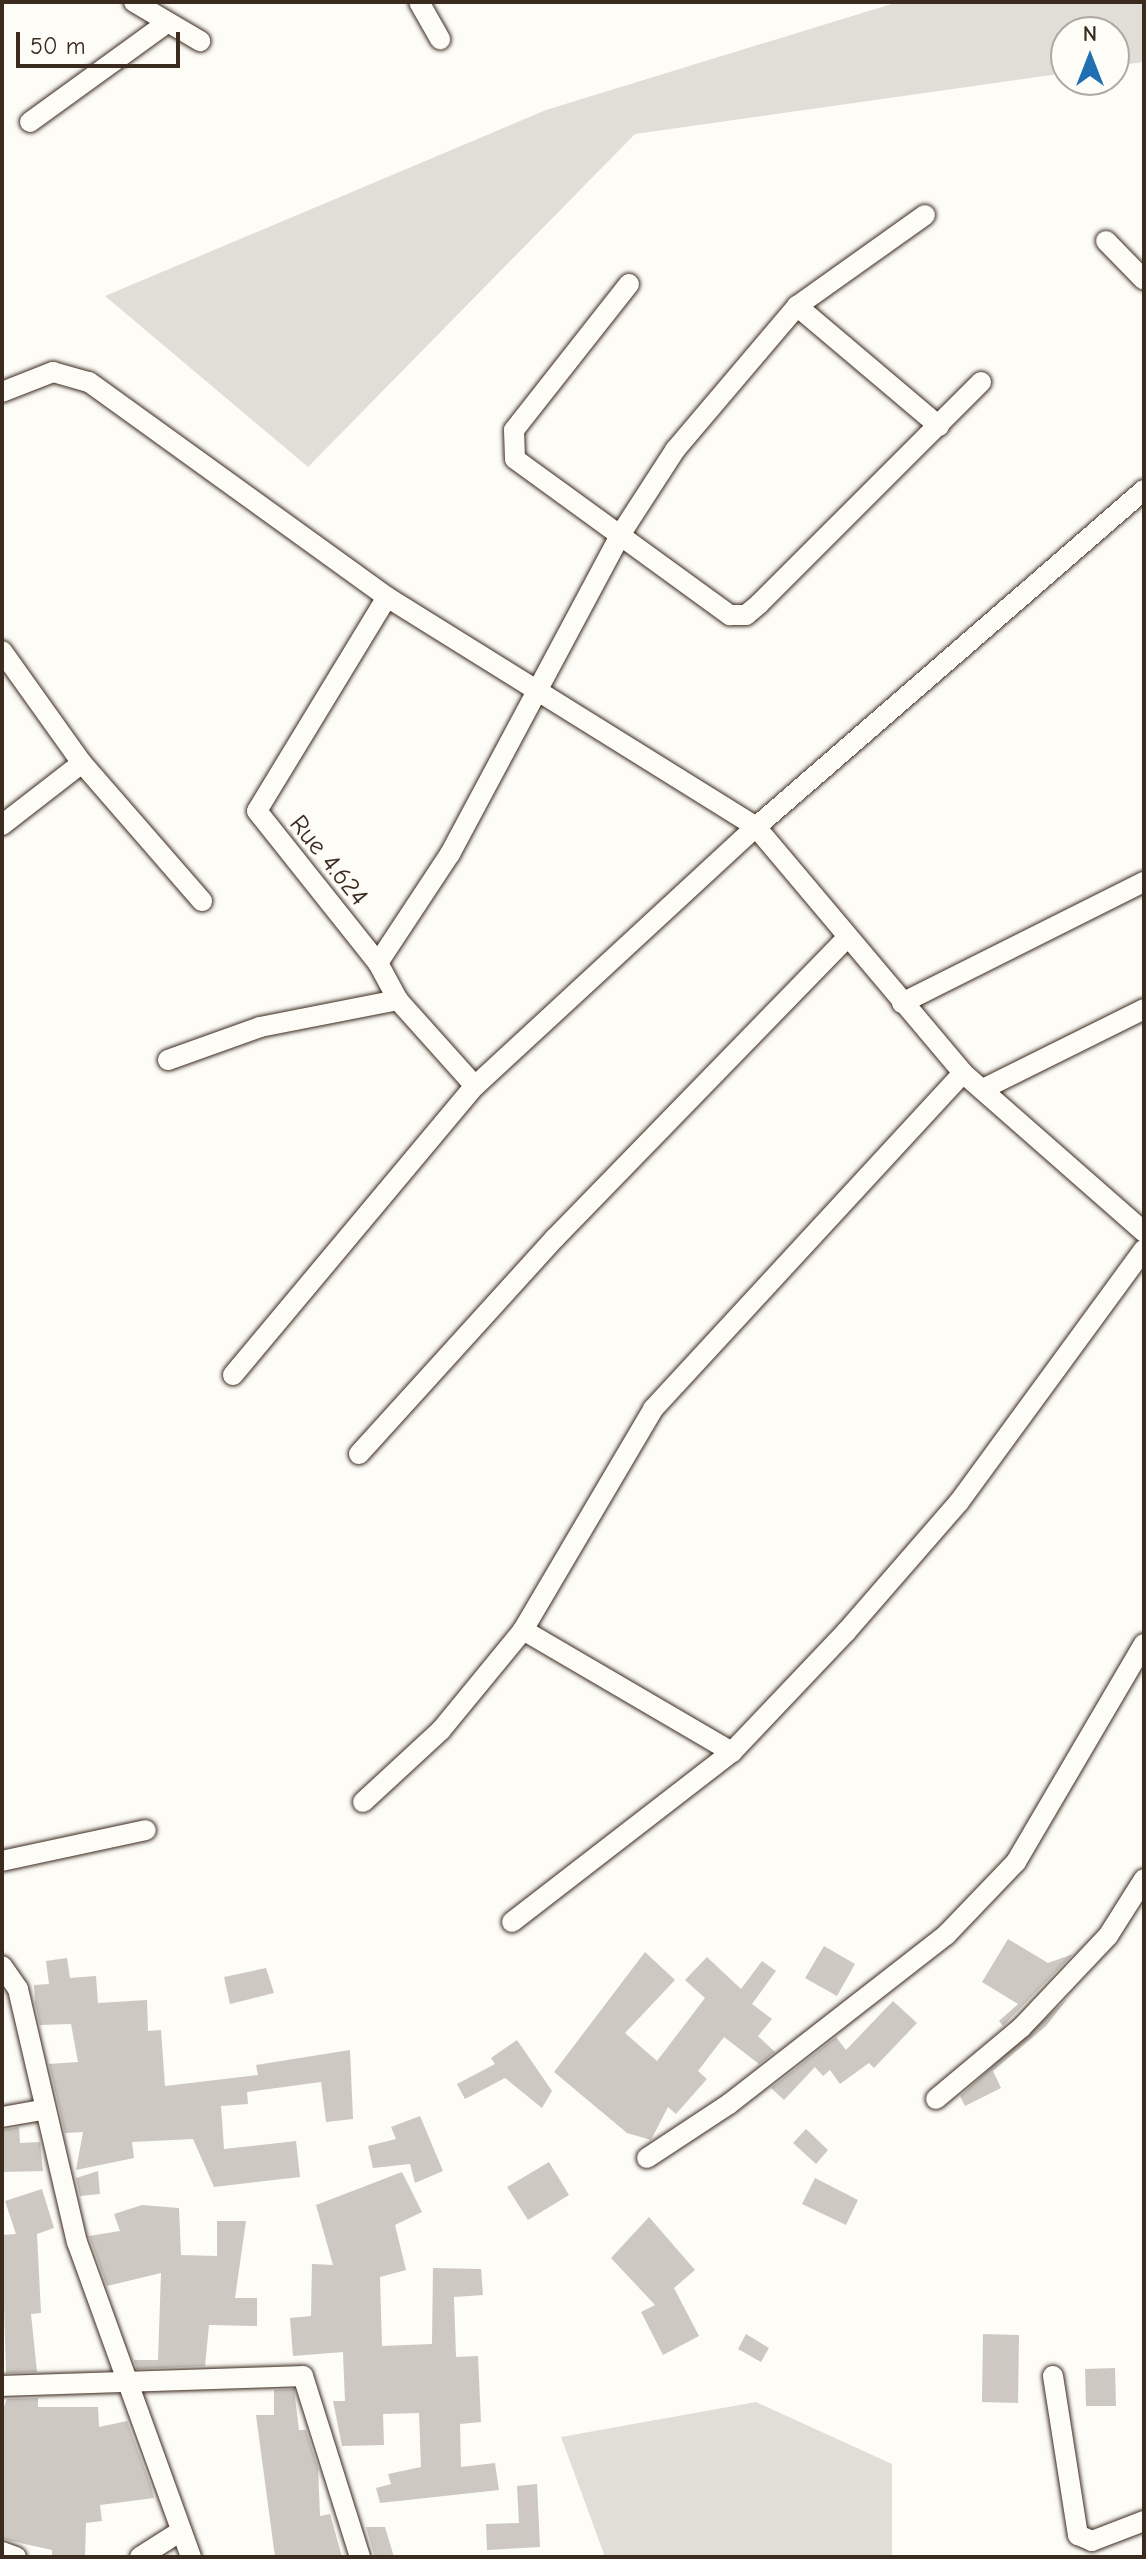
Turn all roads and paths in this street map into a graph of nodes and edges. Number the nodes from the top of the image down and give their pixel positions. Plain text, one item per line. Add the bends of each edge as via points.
1 (134, 2) edge
2 (419, 2) edge
3 (167, 23) junction
4 (440, 39) dead end
5 (200, 41) dead end
6 (30, 122) dead end
7 (925, 215) dead end
8 (1106, 241) dead end
9 (1144, 280) edge
10 (629, 284) dead end
11 (797, 306) junction
12 (981, 382) dead end
13 (2, 392) edge
14 (939, 426) junction
15 (1144, 490) edge
16 (622, 532) junction
17 (387, 597) junction
18 (2, 651) edge
19 (543, 690) junction
20 (82, 763) junction
21 (2, 825) edge
22 (756, 827) junction
23 (1144, 882) edge
24 (202, 901) dead end
25 (846, 939) junction
26 (378, 963) junction
27 (398, 1000) junction
28 (902, 1003) junction
29 (1144, 1009) edge
30 (168, 1060) dead end
31 (963, 1073) junction
32 (475, 1086) junction
33 (983, 1089) junction
34 (1144, 1232) edge
35 (1144, 1249) edge
36 (233, 1375) dead end
37 (359, 1454) dead end
38 (523, 1630) junction
39 (1144, 1644) edge
40 (732, 1752) junction
41 (363, 1802) dead end
42 (146, 1830) dead end
43 (2, 1861) edge
44 (1144, 1879) edge
45 (512, 1922) dead end
46 (2, 1966) edge
47 (936, 2099) dead end
48 (42, 2110) junction
49 (2, 2117) edge
50 (647, 2158) dead end
51 (1053, 2376) dead end
52 (129, 2380) junction
53 (2, 2386) edge
54 (1144, 2521) edge
55 (181, 2531) junction
56 (2, 2552) edge
57 (16, 2557) edge
58 (140, 2557) edge
59 (191, 2557) edge
60 (360, 2557) edge

1 - 3 street
2 - 4 street
3 - 5 street
3 - 6 street
7 - 11 street
8 - 9 street
10 - 16 street via 514,430 512,445 515,459
11 - 14 street
11 - 16 street via 675,450
12 - 14 street
13 - 17 street via 53,372 89,382
14 - 16 street via 746,615 718,609
15 - 22 street
16 - 19 street
17 - 19 street
17 - 26 street, Rue 4.624 via 257,811
18 - 20 street
19 - 22 street
19 - 26 street
20 - 21 street
20 - 24 street
22 - 25 street
22 - 32 street
23 - 28 street
25 - 28 street
25 - 37 street via 555,1238
26 - 27 street, Rue 4.624
27 - 30 street via 260,1027
27 - 32 street, Rue 4.624
28 - 31 street
29 - 33 street
31 - 33 street
31 - 38 street via 653,1409
32 - 36 street
33 - 34 street
35 - 40 street via 959,1502
38 - 40 street
38 - 41 street via 441,1730
39 - 50 street via 1016,1862 946,1935 729,2104
40 - 45 street
42 - 43 street
44 - 47 street via 1108,1936 1021,2028
46 - 48 street via 18,1989
48 - 49 street
48 - 52 street via 77,2242
51 - 54 street via 1078,2535 1092,2541
52 - 53 street
52 - 55 street
52 - 60 street via 303,2376
55 - 58 street
55 - 59 street
56 - 57 street

